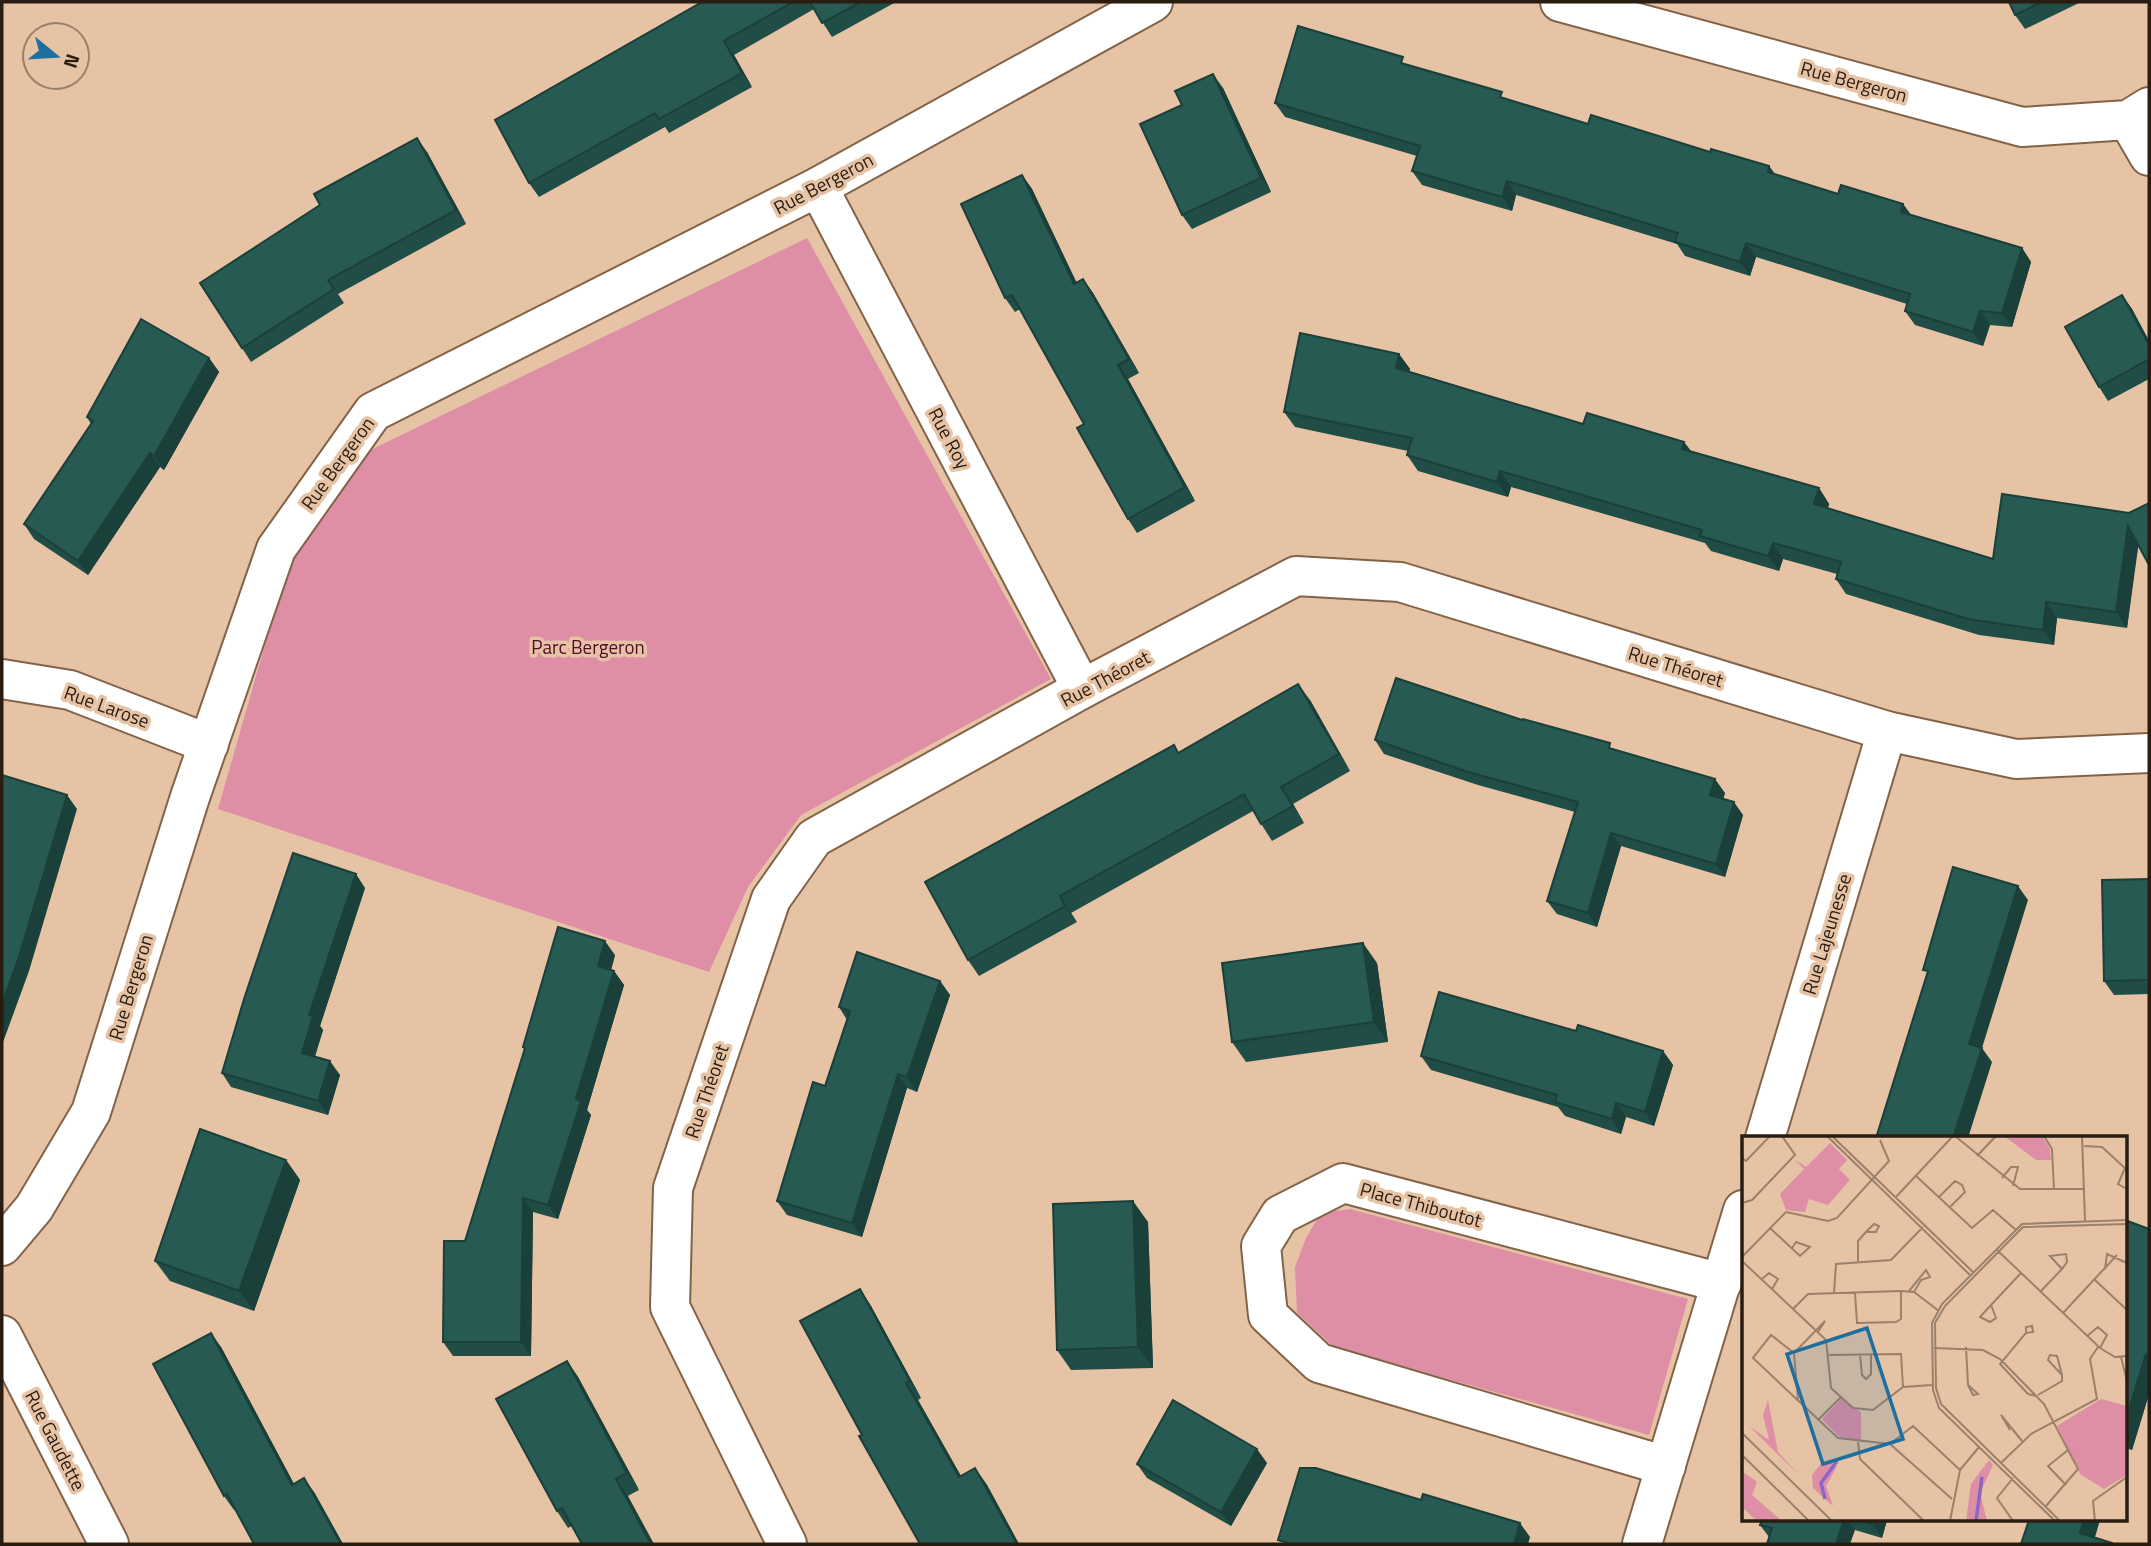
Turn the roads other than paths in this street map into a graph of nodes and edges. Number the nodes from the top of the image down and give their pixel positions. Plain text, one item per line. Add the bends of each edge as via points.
1 (1153, 2) edge
2 (1560, 2) edge
3 (2138, 113) edge
4 (2149, 156) edge
5 (818, 187) junction
6 (2, 679) edge
7 (1082, 690) junction
8 (1887, 731) junction
9 (209, 744) junction
10 (2149, 753) edge
11 (1766, 1136) edge
12 (1742, 1213) edge
13 (2, 1246) edge
14 (1722, 1283) junction
15 (2, 1335) edge
16 (1666, 1466) junction
17 (109, 1544) edge
18 (786, 1544) edge
19 (1642, 1544) edge

1 - 5 street, Rue Bergeron
2 - 3 street, Rue Bergeron via 2022,127
3 - 4 street
5 - 7 street, Rue Roy
5 - 9 street, Rue Bergeron via 373,412 275,549
6 - 9 street, Rue Larose via 69,690
7 - 8 street, Rue Théoret via 1296,576 1401,582
7 - 18 street, Rue Théoret via 814,838 771,899 673,1188 670,1307
8 - 10 street, Rue Théoret via 2016,759
8 - 11 street, Rue Lajeunesse
9 - 13 street, Rue Bergeron via 91,1112 34,1208
12 - 14 street
14 - 16 street
14 - 16 street, Place Thiboutot via 1343,1183 1280,1214 1261,1246 1268,1315 1319,1363
15 - 17 street, Rue Gaudette
16 - 19 street

